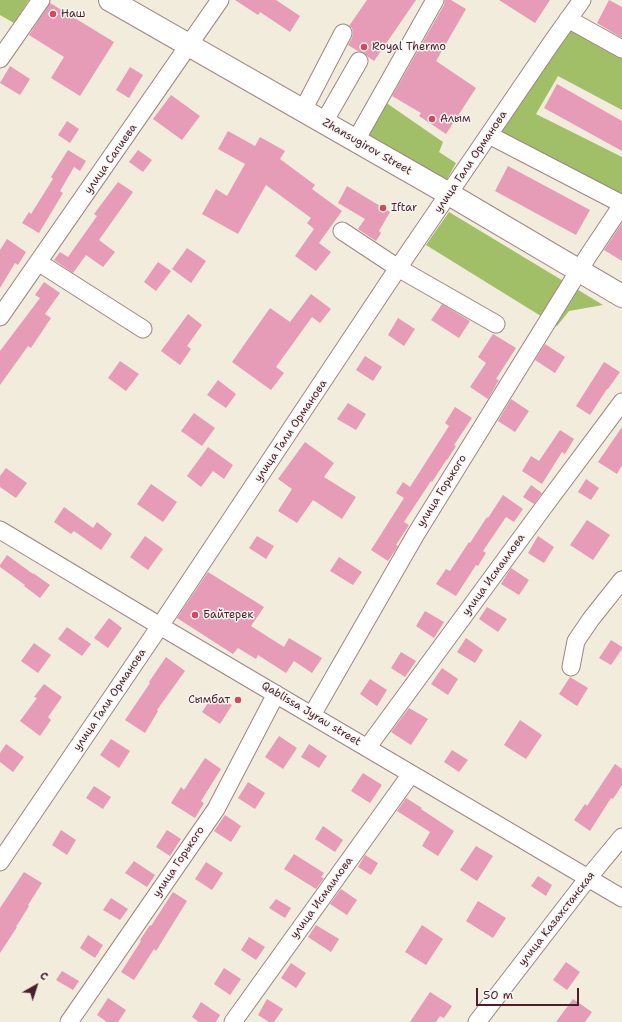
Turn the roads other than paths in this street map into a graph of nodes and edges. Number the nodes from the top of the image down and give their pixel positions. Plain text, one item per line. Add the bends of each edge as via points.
1 (41, 0) edge
2 (110, 0) edge
3 (220, 0) edge
4 (435, 0) edge
5 (582, 0) edge
6 (568, 19) junction
7 (343, 33) dead end
8 (190, 45) junction
9 (622, 49) edge
10 (0, 59) edge
11 (359, 60) dead end
12 (303, 110) junction
13 (324, 122) junction
14 (489, 135) junction
15 (356, 140) junction
16 (449, 194) junction
17 (622, 204) edge
18 (342, 231) dead end
19 (38, 262) junction
20 (398, 268) junction
21 (579, 271) junction
22 (622, 296) edge
23 (0, 316) edge
24 (496, 324) dead end
25 (143, 329) dead end
26 (622, 402) edge
27 (1, 532) edge
28 (622, 580) edge
29 (160, 626) junction
30 (571, 667) dead end
31 (276, 694) junction
32 (312, 715) junction
33 (368, 748) junction
34 (411, 774) junction
35 (622, 837) edge
36 (0, 862) edge
37 (588, 878) junction
38 (622, 898) edge
39 (69, 1022) edge
40 (233, 1022) edge
41 (477, 1022) edge

1 - 10 street
2 - 8 main road, Zhansugirov Street
3 - 8 street, улица Сапиева
4 - 15 street
5 - 6 street, улица Гали Орманова
6 - 9 street
6 - 14 street, улица Гали Орманова
7 - 12 street
8 - 12 main road, Zhansugirov Street
8 - 19 street, улица Сапиева
11 - 13 street
12 - 13 main road, Zhansugirov Street
13 - 15 main road, Zhansugirov Street
14 - 16 street, улица Гали Орманова
14 - 17 street
15 - 16 main road, Zhansugirov Street
16 - 20 street, улица Гали Орманова
16 - 21 main road, Zhansugirov Street
17 - 21 street, улица Горького
18 - 20 street
19 - 23 street, улица Сапиева
19 - 25 street
20 - 24 street
20 - 29 street, улица Гали Орманова
21 - 22 main road, Zhansugirov Street
21 - 32 street, улица Горького via 416,534
26 - 33 street, улица Исмаилова
27 - 29 street, Qablissa Jyrau street
28 - 30 street via 576,641
29 - 31 street, Qablissa Jyrau street
29 - 36 street, улица Гали Орманова
31 - 32 street, Qablissa Jyrau street
31 - 39 street, улица Горького via 216,809
32 - 33 street, Qablissa Jyrau street
33 - 34 street, Qablissa Jyrau street
34 - 37 street, Qablissa Jyrau street
34 - 40 street, улица Исмаилова
35 - 37 street, улица Казахстанская
37 - 38 street, Qablissa Jyrau street
37 - 41 street, улица Казахстанская

